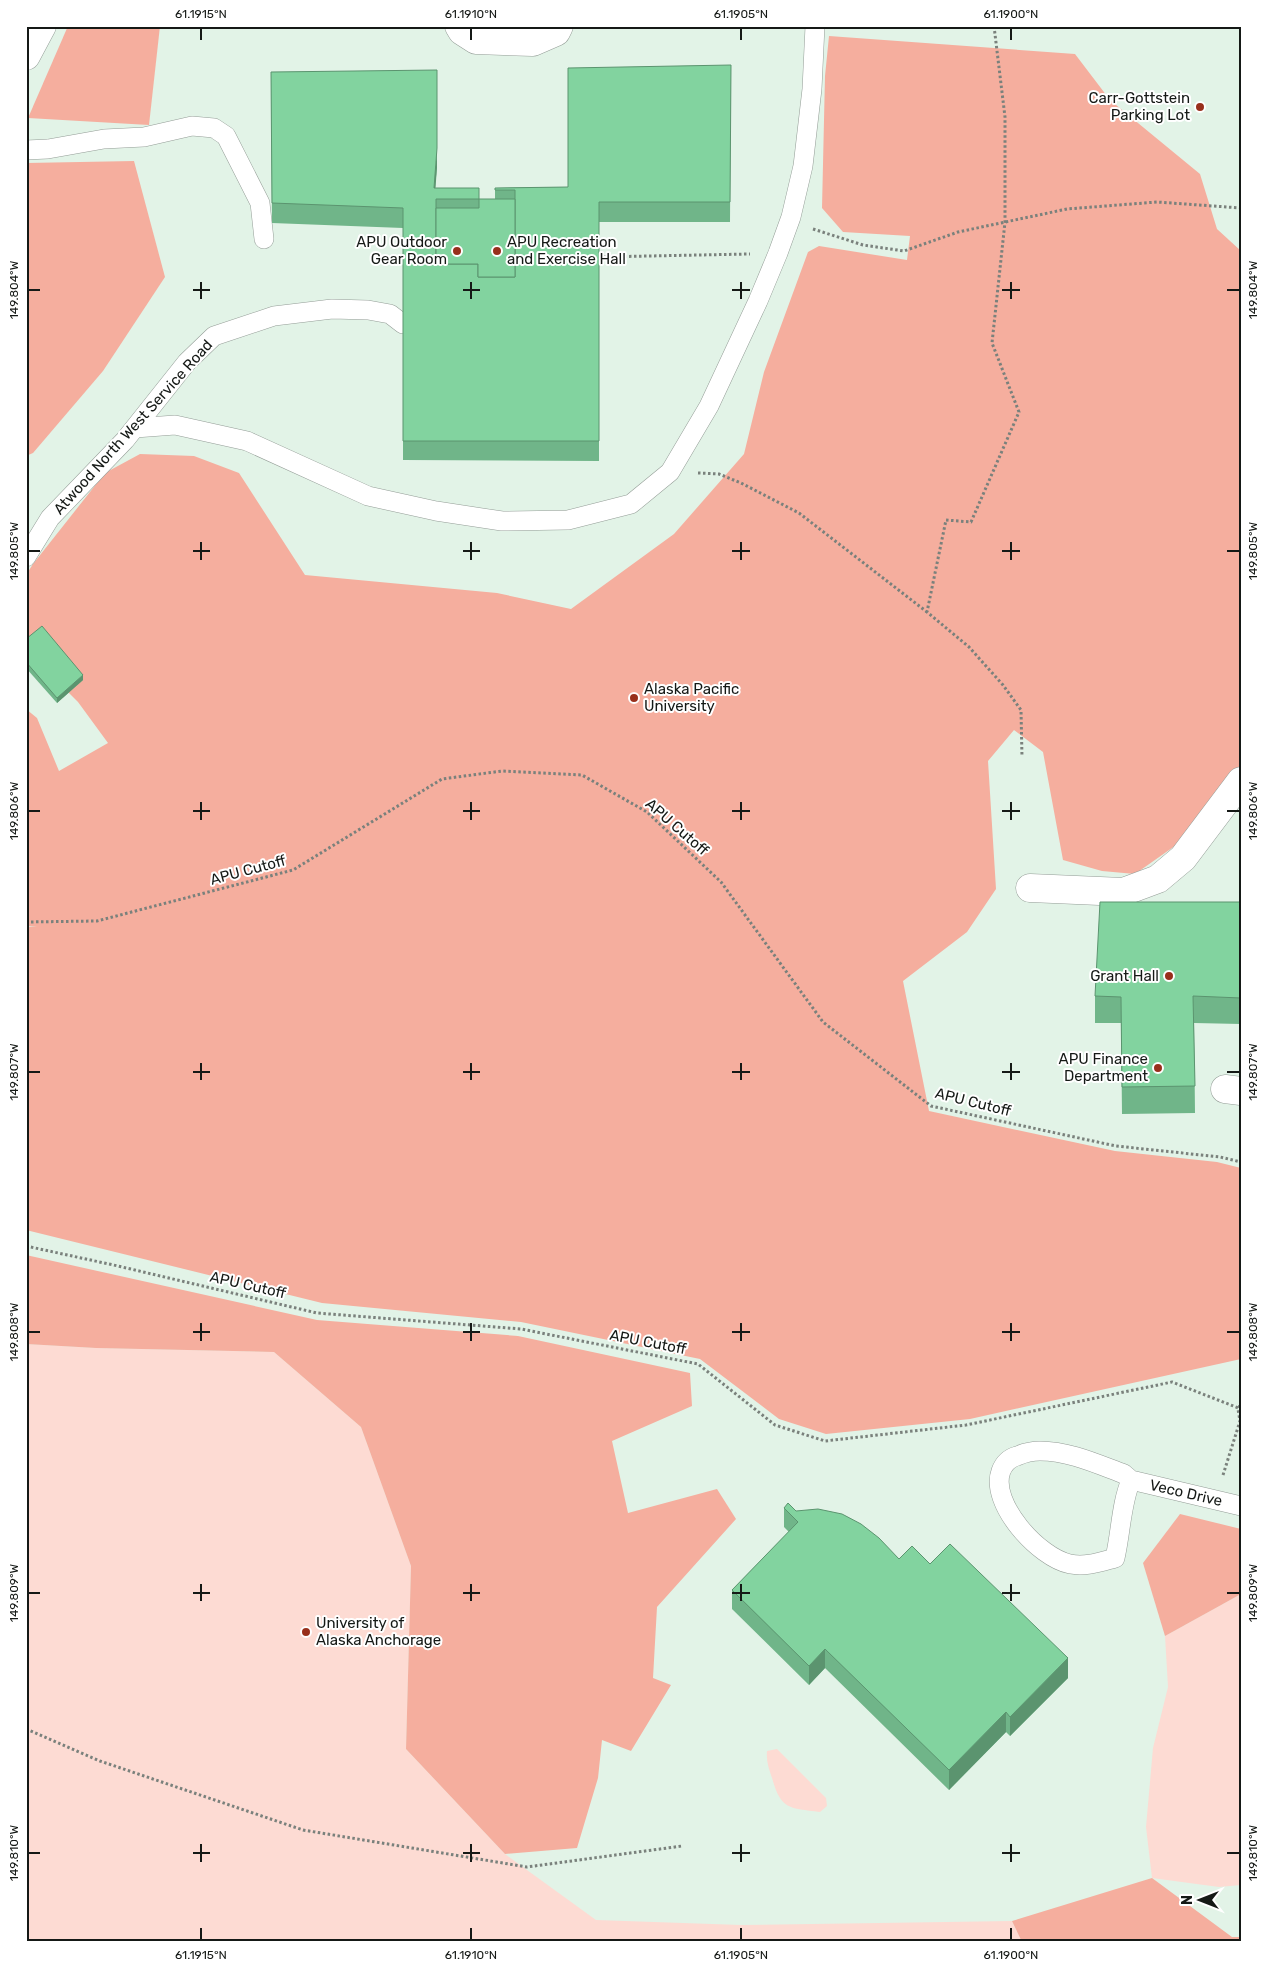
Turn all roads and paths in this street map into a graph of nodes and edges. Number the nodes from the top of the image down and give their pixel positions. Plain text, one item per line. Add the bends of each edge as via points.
1 (42, 26) edge
2 (459, 26) edge
3 (559, 26) edge
4 (815, 26) edge
5 (994, 26) edge
6 (26, 56) edge
7 (26, 150) edge
8 (1241, 208) edge
9 (1004, 222) junction
10 (788, 225) junction
11 (264, 240) dead end
12 (778, 253) junction
13 (599, 257) edge
14 (403, 324) edge
15 (135, 428) junction
16 (670, 472) junction
17 (26, 557) edge
18 (927, 612) junction
19 (1022, 756) dead end
20 (1241, 781) edge
21 (1030, 888) dead end
22 (26, 922) edge
23 (1241, 1162) edge
24 (26, 1246) edge
25 (1241, 1403) edge
26 (1239, 1409) edge
27 (1131, 1480) junction
28 (1216, 1500) junction
29 (1241, 1506) edge
30 (26, 1729) edge
31 (682, 1846) dead end

1 - 6 street
2 - 3 street via 476,40 533,42 556,32
4 - 10 lane via 803,166
5 - 9 path via 1004,117
7 - 11 lane via 144,137 192,126 214,128 226,136 260,202
8 - 9 path via 1157,202 1067,209
9 - 10 path via 958,232 904,251 863,245 817,230
9 - 18 path via 992,343 1019,412 970,522 946,520
10 - 12 lane
12 - 13 path
12 - 16 lane via 709,406
14 - 15 lane, Atwood North West Service Road via 390,314 332,309 274,316 214,336 188,362
15 - 16 lane via 175,426 247,441 368,496 502,521 568,520 630,504
15 - 17 lane, Atwood North West Service Road via 50,518
16 - 18 path via 718,474 800,513
18 - 19 path via 970,647 1004,685 1021,710
20 - 21 street via 1183,858 1158,880 1123,892
22 - 23 path, APU Cutoff via 97,921 293,870 442,780 502,771 582,775 647,812 721,882 823,1022 931,1106 1116,1146
24 - 26 path, APU Cutoff via 317,1313 521,1329 698,1364 775,1425 825,1441 966,1425 1172,1382
25 - 26 path
26 - 28 path via 1240,1420
27 - 27 lane, Veco Drive via 1124,1474 1066,1454 1038,1451 1010,1458 999,1478 1004,1505 1029,1538 1052,1556 1069,1564 1091,1565 1115,1558 1125,1495
27 - 28 lane, Veco Drive
28 - 29 lane, Veco Drive
30 - 31 path via 100,1761 303,1830 528,1867

